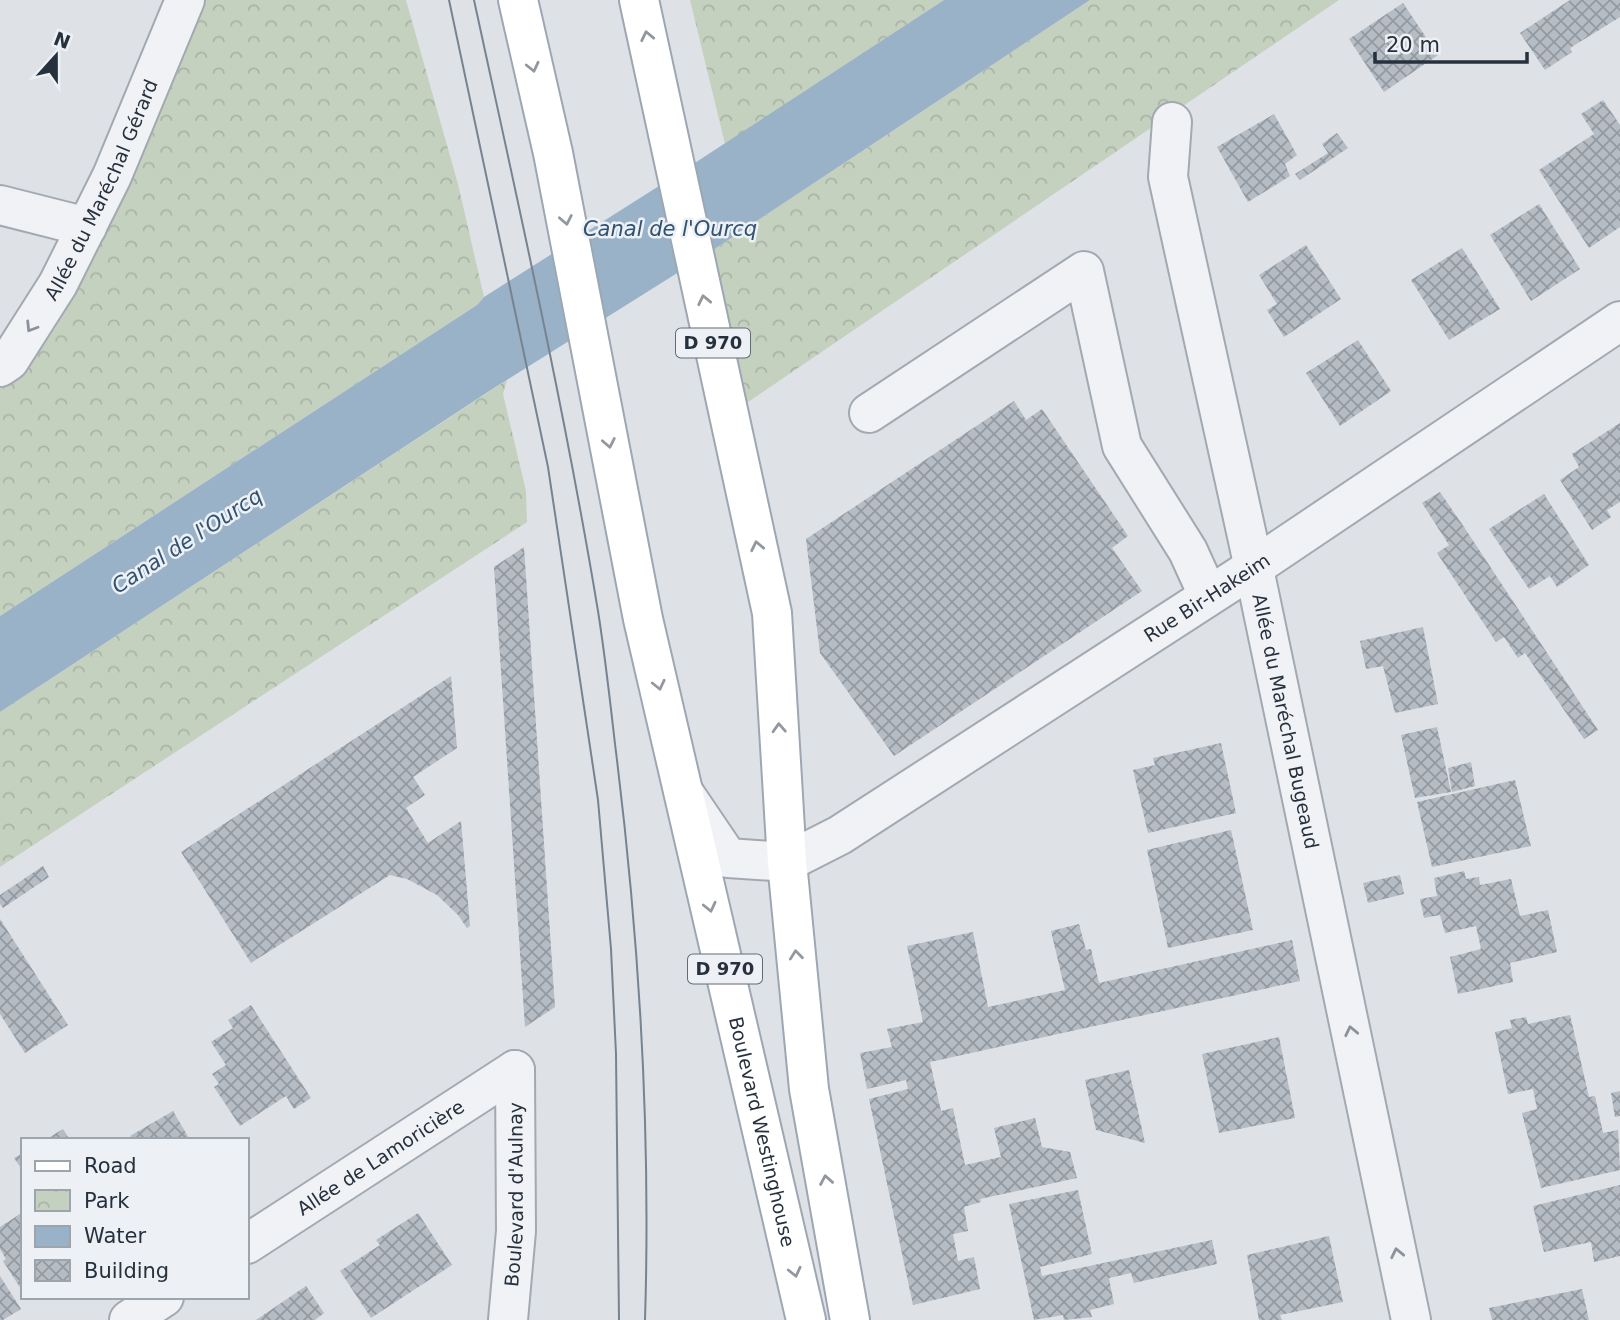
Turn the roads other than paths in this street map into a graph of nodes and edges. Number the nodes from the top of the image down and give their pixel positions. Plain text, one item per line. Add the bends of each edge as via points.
1 (185, 0) edge
2 (518, 0) edge
3 (639, 0) edge
4 (1172, 122) dead end
5 (0, 205) edge
6 (87, 227) junction
7 (1620, 321) edge
8 (0, 368) edge
9 (869, 413) dead end
10 (1254, 567) junction
11 (1208, 595) junction
12 (683, 791) junction
13 (787, 862) junction
14 (515, 1070) joint
15 (248, 1243) edge
16 (161, 1299) edge
17 (129, 1320) edge
18 (508, 1320) edge
19 (806, 1320) edge
20 (850, 1320) edge
21 (1411, 1320) edge

1 - 6 street, Allée du Maréchal Gérard
2 -> 12 main road, Boulevard Westinghouse / D 970 via 553,153 643,619
13 -> 3 main road, D 970 via 772,613
4 - 10 street, Allée du Maréchal Bugeaud via 1168,177
5 - 6 street
6 -> 8 street, Allée du Maréchal Gérard via 58,284
7 - 10 street, Rue Bir-Hakeim
9 - 11 street via 1084,271 1122,446 1188,551
10 - 11 street, Rue Bir-Hakeim
21 -> 10 street, Allée du Maréchal Bugeaud
11 - 13 street, Rue Bir-Hakeim via 840,835
12 - 13 street via 728,858
12 -> 19 main road, Boulevard Westinghouse / D 970
20 -> 13 main road, D 970 via 809,1089
14 - 15 street, Allée de Lamoricière
14 - 18 street, Boulevard d'Aulnay via 516,1231
16 - 17 street

